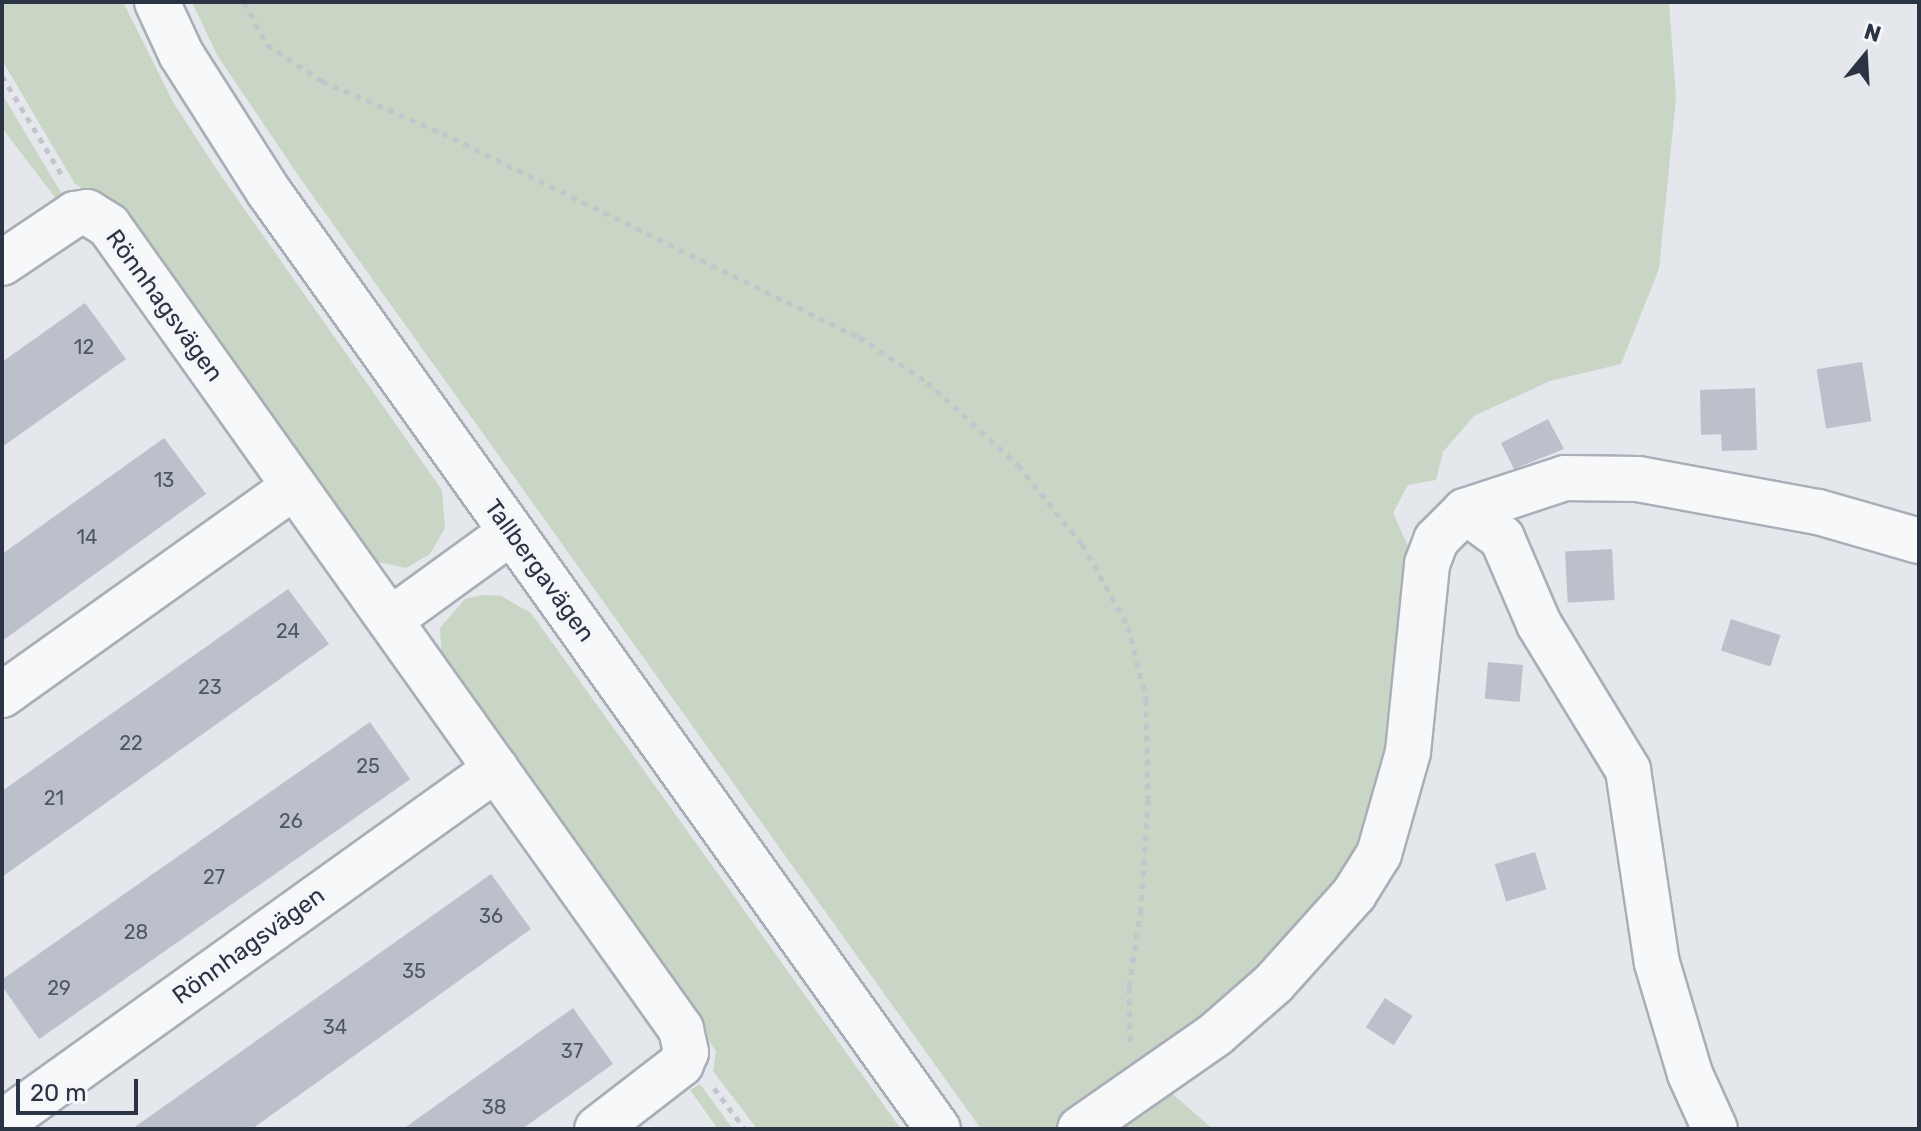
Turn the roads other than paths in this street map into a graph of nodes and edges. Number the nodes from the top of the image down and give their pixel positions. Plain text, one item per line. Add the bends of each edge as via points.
1 (157, 2) edge
2 (2, 263) edge
3 (294, 487) junction
4 (1465, 511) junction
5 (511, 532) junction
6 (1919, 541) edge
7 (390, 620) junction
8 (2, 695) edge
9 (496, 769) junction
10 (2, 1123) edge
11 (597, 1129) edge
12 (938, 1129) edge
13 (1080, 1129) edge
14 (1715, 1129) edge

1 - 5 street, Tallbergavägen via 181,54 269,192
2 - 3 street, Rönnhagsvägen via 64,219 87,212 109,226
3 - 7 street, Rönnhagsvägen
3 - 8 street
4 - 6 street via 1565,478 1638,479 1818,512
4 - 13 street via 1436,540 1427,564 1408,752 1379,854 1354,894 1274,983
4 - 14 street via 1502,538 1539,624 1628,770 1657,963 1690,1074
5 - 7 street
5 - 12 street, Tallbergavägen
7 - 9 street, Rönnhagsvägen
9 - 10 street, Rönnhagsvägen
9 - 11 street, Rönnhagsvägen via 685,1042 686,1052 673,1073

